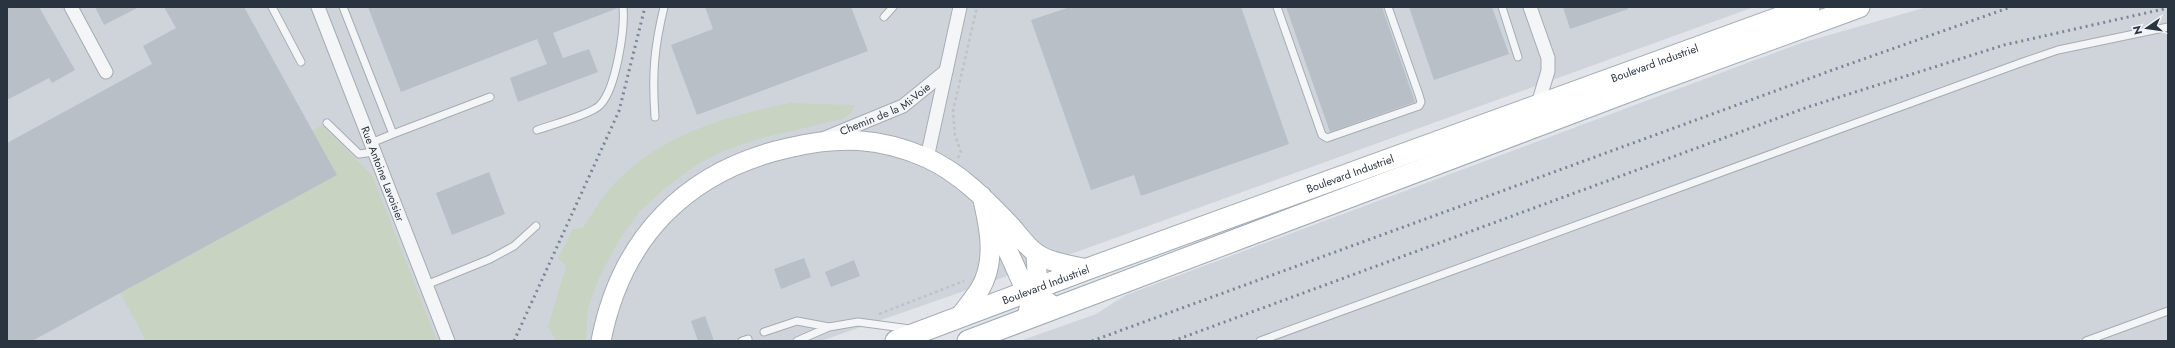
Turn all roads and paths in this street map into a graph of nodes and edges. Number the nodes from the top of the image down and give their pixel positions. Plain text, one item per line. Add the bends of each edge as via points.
1 (70, 7) edge
2 (272, 7) edge
3 (318, 7) edge
4 (343, 7) edge
5 (623, 7) edge
6 (664, 7) edge
7 (893, 7) edge
8 (960, 7) edge
9 (977, 7) edge
10 (1277, 7) edge
11 (1388, 7) edge
12 (1502, 7) edge
13 (1530, 7) edge
14 (1859, 7) edge
15 (1808, 8) edge
16 (884, 17) dead end
17 (2168, 27) edge
18 (1518, 57) dead end
19 (301, 62) dead end
20 (946, 71) junction
21 (106, 72) dead end
22 (490, 97) dead end
23 (1537, 107) junction
24 (655, 117) dead end
25 (327, 123) dead end
26 (537, 130) dead end
27 (393, 134) junction
28 (820, 140) junction
29 (373, 148) junction
30 (927, 158) junction
31 (950, 171) junction
32 (982, 196) junction
33 (987, 215) junction
34 (536, 226) dead end
35 (1036, 253) junction
36 (1087, 270) junction
37 (426, 285) junction
38 (1034, 290) junction
39 (1054, 307) junction
40 (2168, 311) edge
41 (960, 316) junction
42 (1028, 317) junction
43 (829, 327) junction
44 (924, 330) junction
45 (764, 332) dead end
46 (448, 341) edge
47 (601, 341) edge
48 (797, 341) edge
49 (896, 341) edge
50 (968, 341) edge
51 (1260, 341) edge
52 (2086, 341) edge

1 - 21 street
2 - 19 lane
3 - 29 street, Rue Antoine Lavoisier
4 - 27 lane
5 - 26 lane via 623,31 618,59 607,94 600,106
6 - 24 lane via 652,79
7 - 16 lane
8 - 20 street, Chemin de la Mi-Voie
9 - 31 path via 953,111 954,135 961,152
10 - 11 lane via 1322,135 1327,138 1419,106 1421,102
12 - 18 lane
13 - 23 street via 1548,58 1548,71
14 - 39 main road, Boulevard Industriel
15 - 23 main road, Boulevard Industriel
17 - 51 lane via 2066,48 2023,62
20 - 28 street, Chemin de la Mi-Voie via 903,106
20 - 30 street, Chemin de la Mi-Voie
22 - 27 lane
23 - 36 main road, Boulevard Industriel
25 - 29 lane via 359,154
27 - 29 lane
28 - 30 main road via 877,142
28 - 47 main road via 750,158 699,184 670,206 630,257 612,296
29 - 37 street, Rue Antoine Lavoisier
30 - 31 main road
31 - 32 main road
32 - 33 main road
32 - 35 main road
33 - 38 main road via 1003,240 1018,276
33 - 41 main road via 990,245 987,272 981,288
34 - 37 lane via 514,246 490,259
35 - 36 main road
35 - 38 main road via 1037,273
36 - 38 main road, Boulevard Industriel
37 - 46 street, Rue Antoine Lavoisier
38 - 39 main road
38 - 41 main road, Boulevard Industriel
38 - 42 main road
39 - 42 main road, Boulevard Industriel
40 - 52 lane
41 - 44 main road, Boulevard Industriel
42 - 50 main road, Boulevard Industriel
43 - 44 lane via 858,322
43 - 45 lane via 798,321
43 - 48 lane
44 - 49 main road, Boulevard Industriel

